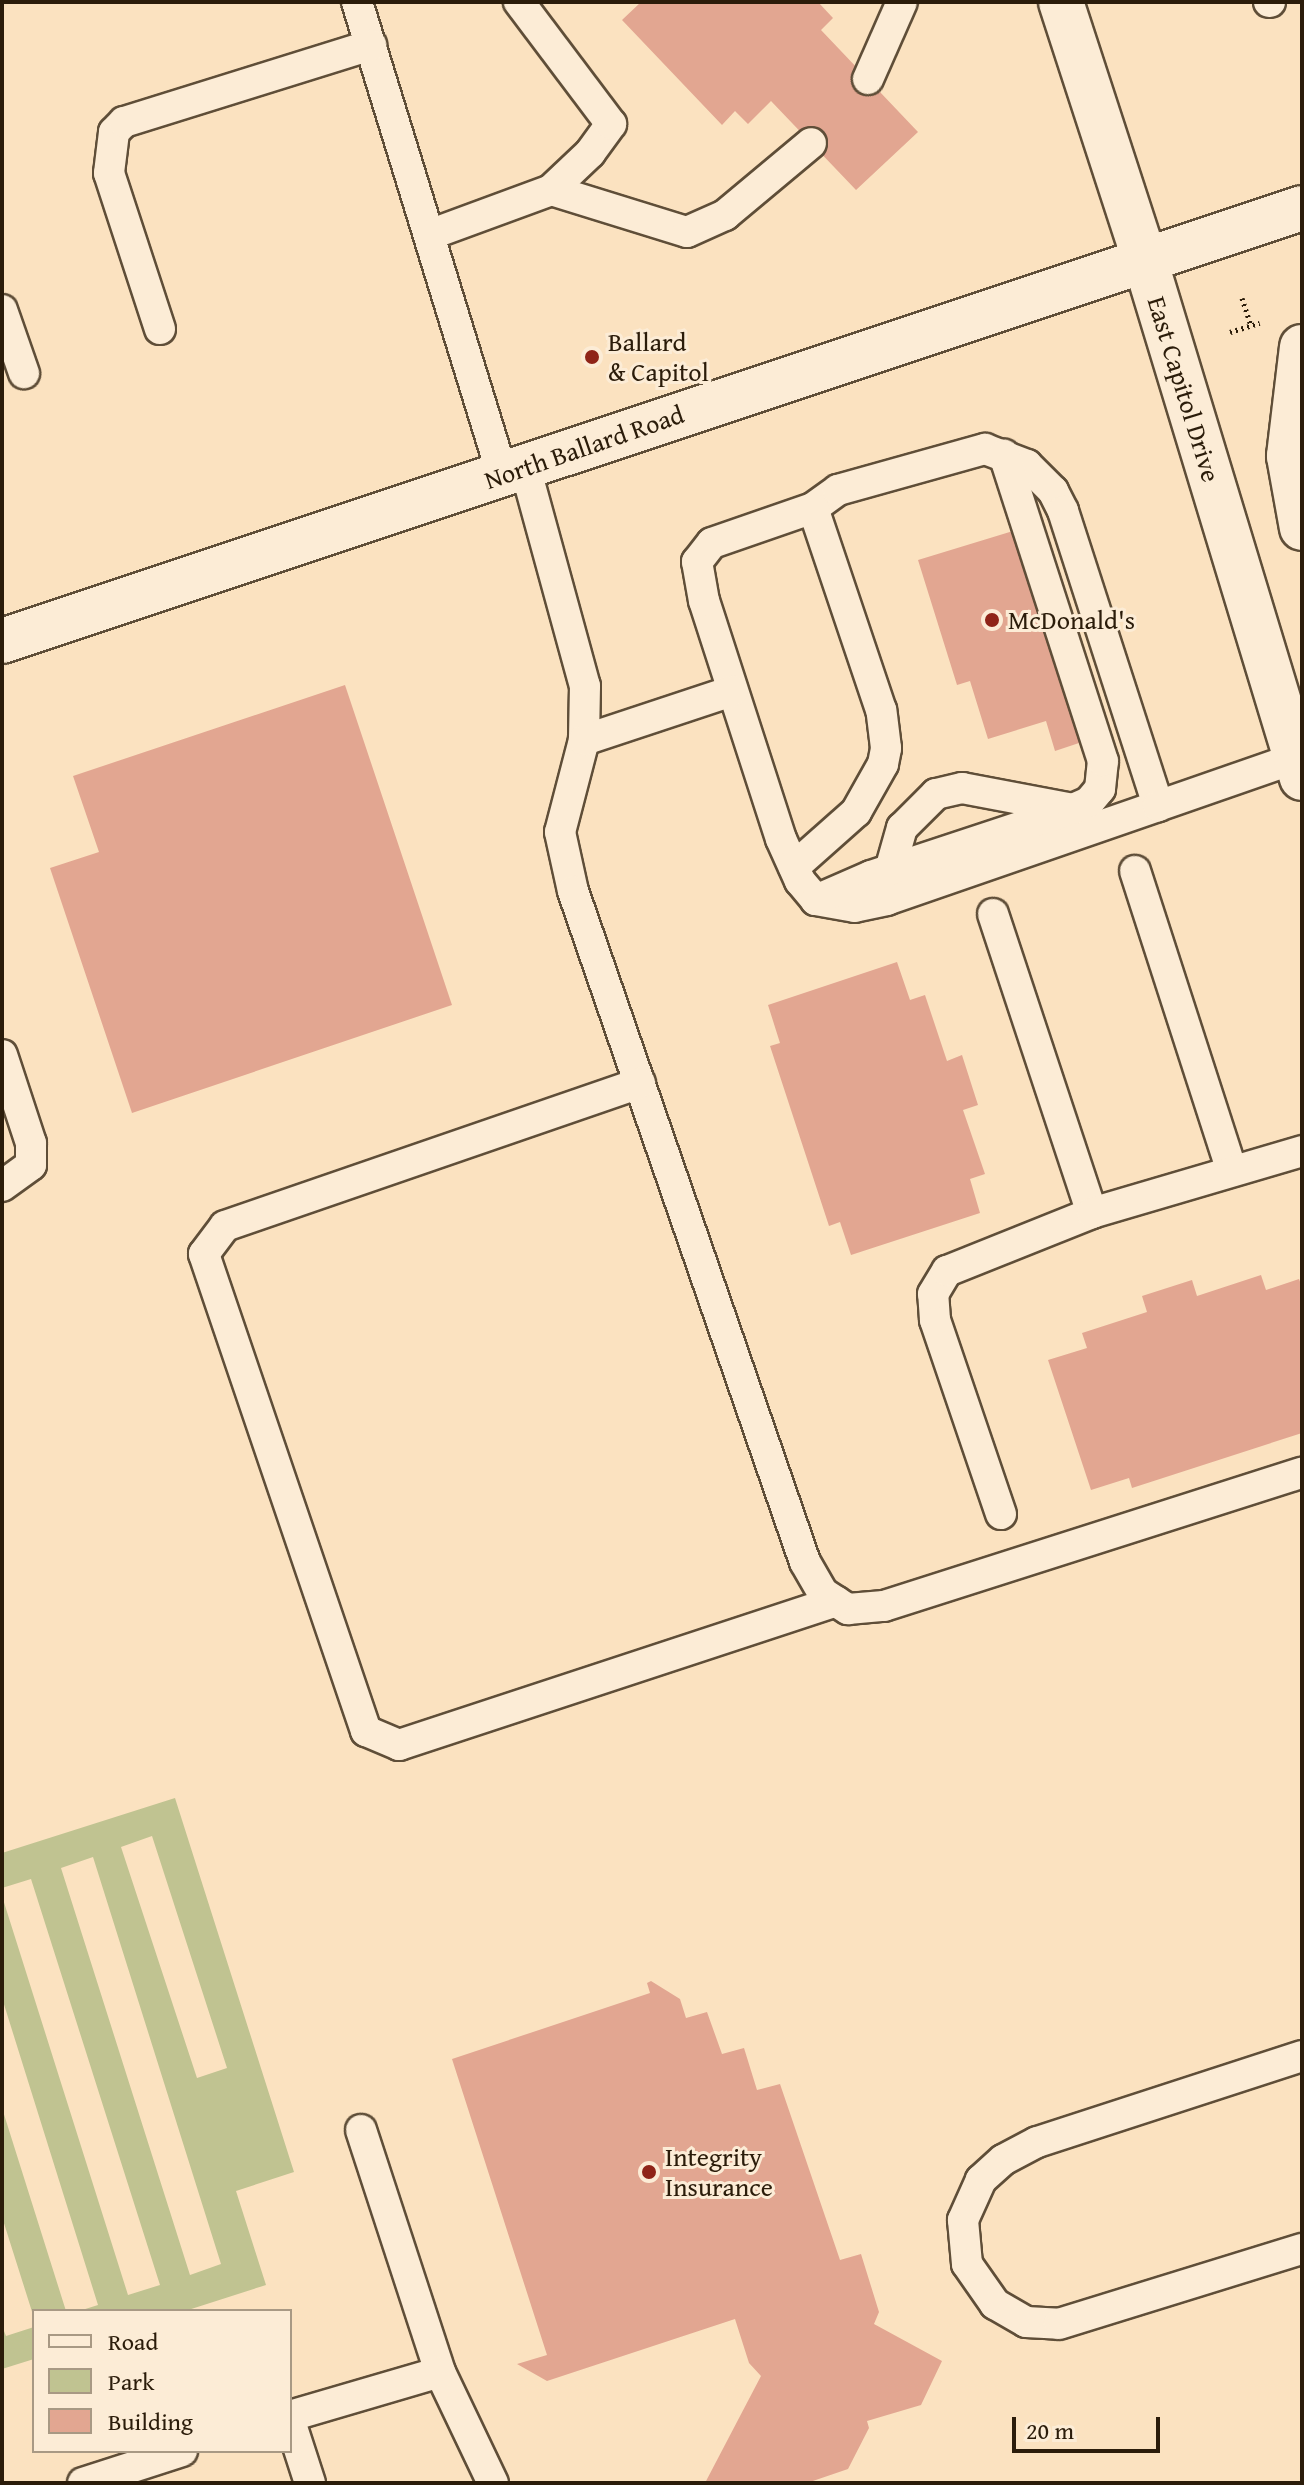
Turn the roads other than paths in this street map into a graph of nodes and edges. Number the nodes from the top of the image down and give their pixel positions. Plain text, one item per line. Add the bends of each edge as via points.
1 (357, 2) edge
2 (519, 2) edge
3 (902, 2) edge
4 (1061, 2) edge
5 (371, 45) junction
6 (868, 79) dead end
7 (811, 143) dead end
8 (551, 190) junction
9 (1302, 208) edge
10 (429, 235) junction
11 (1145, 260) junction
12 (2, 310) edge
13 (160, 329) dead end
14 (1302, 347) edge
15 (24, 373) dead end
16 (1004, 455) junction
17 (514, 470) junction
18 (813, 508) junction
19 (1302, 528) edge
20 (2, 641) edge
21 (732, 691) junction
22 (584, 740) junction
23 (1299, 768) edge
24 (1158, 806) junction
25 (1073, 809) junction
26 (794, 867) junction
27 (890, 870) junction
28 (1135, 871) dead end
29 (816, 900) junction
30 (993, 914) dead end
31 (2, 1055) edge
32 (640, 1083) junction
33 (1302, 1151) edge
34 (1231, 1169) junction
35 (2, 1186) edge
36 (1092, 1213) junction
37 (1302, 1473) edge
38 (1001, 1514) dead end
39 (836, 1601) junction
40 (1302, 2056) edge
41 (361, 2130) dead end
42 (1302, 2249) edge
43 (440, 2372) junction
44 (292, 2417) edge
45 (292, 2424) edge
46 (167, 2465) edge
47 (83, 2483) edge
48 (310, 2483) edge
49 (493, 2483) edge

1 - 5 lane
2 - 8 lane via 611,124
3 - 6 lane
4 - 11 main road, East Capitol Drive
5 - 10 lane
5 - 13 lane via 124,122 114,132 109,173
7 - 8 lane via 725,215 687,232
8 - 10 lane
9 - 11 main road, North Ballard Road
10 - 17 lane
11 - 17 main road, North Ballard Road
11 - 23 main road, East Capitol Drive
12 - 15 lane
14 - 19 main road via 1289,456
16 - 18 lane via 985,449 876,476 838,490
16 - 24 lane via 1040,476 1063,511
16 - 25 lane via 1103,761 1100,789
17 - 20 main road, North Ballard Road
17 - 22 lane via 585,686
18 - 21 lane via 712,543 697,562
18 - 26 lane via 881,710 886,748 883,764 856,812
21 - 22 lane
21 - 26 lane
22 - 32 lane via 560,832 573,891
23 - 24 lane
24 - 29 lane via 887,900 855,907
25 - 27 lane
25 - 27 lane via 962,788 936,794 922,802 902,828
26 - 29 lane
27 - 29 lane
28 - 34 lane
30 - 36 lane
31 - 35 lane via 31,1143 31,1165
32 - 39 lane via 805,1562 823,1593
32 - 39 lane via 225,1226 204,1254 366,1731 399,1745
33 - 34 lane
34 - 36 lane
36 - 38 lane via 976,1256 947,1271 933,1294 935,1320
37 - 39 lane via 884,1606 848,1609
40 - 42 lane via 1037,2142 981,2180 963,2220 967,2264 995,2304 1026,2322 1048,2324 1095,2316
41 - 43 lane
43 - 44 lane
43 - 49 lane
45 - 48 lane
46 - 47 lane

